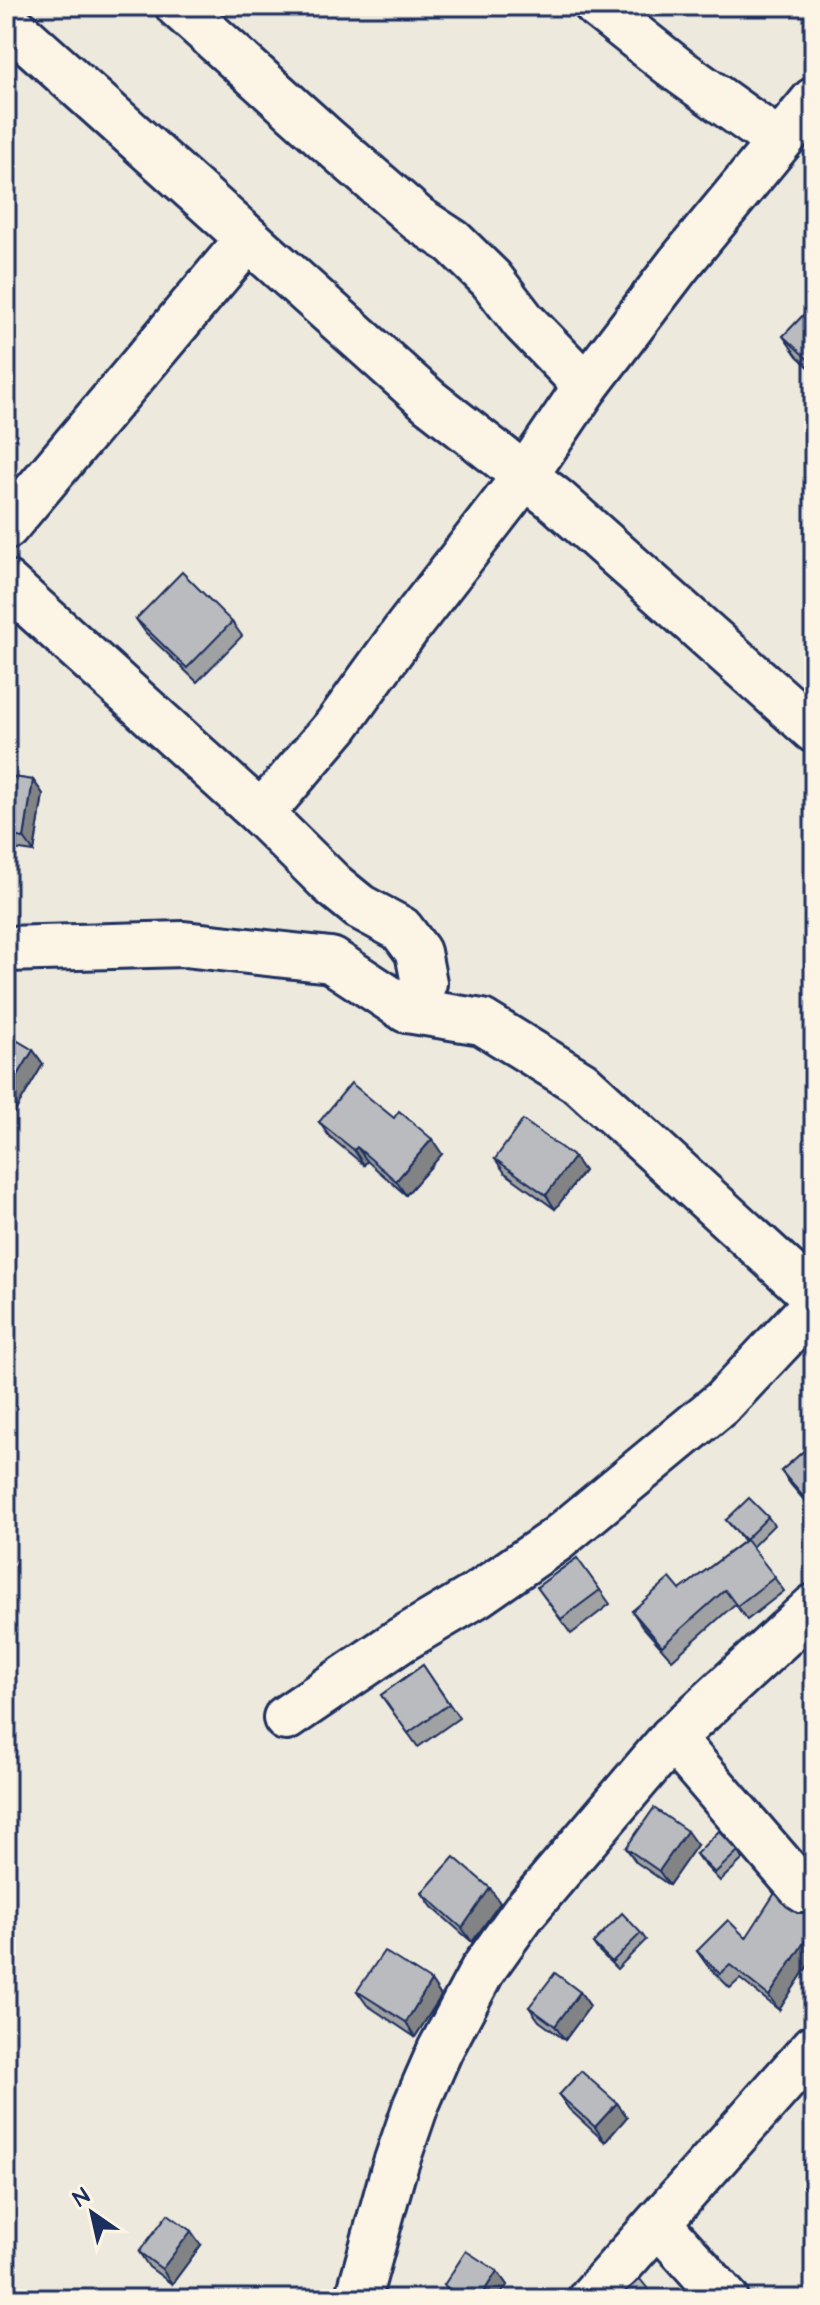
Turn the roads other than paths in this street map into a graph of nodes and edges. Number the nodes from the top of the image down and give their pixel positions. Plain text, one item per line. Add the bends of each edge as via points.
1 (178, 6) edge
2 (597, 6) edge
3 (6, 21) edge
4 (814, 100) edge
5 (779, 142) junction
6 (248, 239) junction
7 (586, 386) junction
8 (525, 476) junction
9 (6, 527) edge
10 (6, 583) edge
11 (814, 730) edge
12 (261, 814) junction
13 (6, 949) edge
14 (407, 1010) junction
15 (814, 1296) edge
16 (814, 1305) edge
17 (814, 1607) edge
18 (286, 1718) dead end
19 (672, 1738) junction
20 (814, 1903) edge
21 (814, 2047) edge
22 (658, 2223) junction
23 (358, 2299) edge
24 (590, 2299) edge
25 (726, 2299) edge

1 - 7 street via 418,219 453,242
2 - 5 street
3 - 6 street
4 - 5 street
5 - 7 street
6 - 8 street via 429,401
6 - 9 street
7 - 8 street
8 - 11 street
8 - 12 street via 337,725
10 - 12 street
12 - 14 street via 333,885 401,929 418,952 424,983
13 - 14 street via 184,944 331,960
14 - 15 street via 482,1022 581,1083
16 - 18 street via 724,1401 556,1540
17 - 19 street
19 - 20 street
19 - 23 street via 524,1912 482,1971 416,2105
21 - 22 street
22 - 24 street
22 - 25 street

